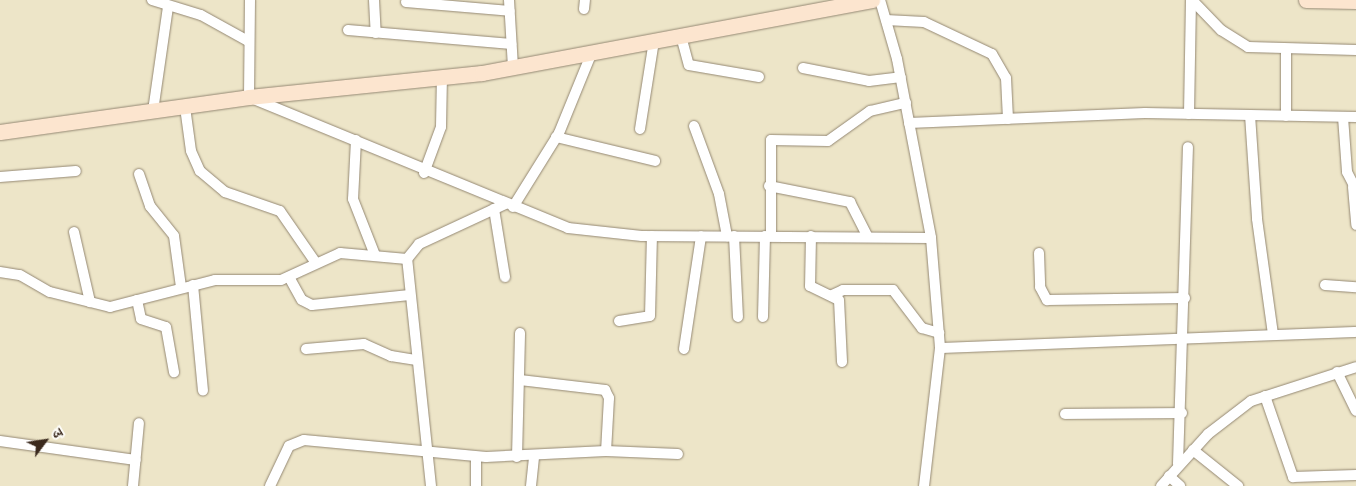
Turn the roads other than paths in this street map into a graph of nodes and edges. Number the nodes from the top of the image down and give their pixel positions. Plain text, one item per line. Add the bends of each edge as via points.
1 (152, 0) edge
2 (250, 0) edge
3 (374, 0) edge
4 (509, 0) edge
5 (872, 0) edge
6 (880, 0) edge
7 (1191, 0) edge
8 (1306, 0) edge
9 (1356, 1) edge
10 (406, 2) dead end
11 (168, 7) junction
12 (510, 11) junction
13 (886, 20) junction
14 (348, 30) dead end
15 (376, 32) junction
16 (681, 36) junction
17 (248, 41) junction
18 (654, 41) junction
19 (512, 44) junction
20 (1286, 49) junction
21 (1356, 50) edge
22 (592, 52) junction
23 (513, 67) junction
24 (803, 68) dead end
25 (442, 77) junction
26 (759, 77) dead end
27 (901, 77) junction
28 (249, 97) junction
29 (906, 103) junction
30 (185, 107) junction
31 (153, 111) junction
32 (1188, 114) junction
33 (1250, 115) junction
34 (1286, 116) junction
35 (1343, 117) junction
36 (1356, 117) edge
37 (1008, 119) junction
38 (909, 123) junction
39 (694, 126) dead end
40 (640, 129) dead end
41 (0, 132) edge
42 (556, 137) junction
43 (356, 140) junction
44 (1188, 147) dead end
45 (655, 161) dead end
46 (76, 171) dead end
47 (424, 173) junction
48 (139, 174) dead end
49 (0, 176) edge
50 (769, 186) junction
51 (1355, 189) edge
52 (509, 206) junction
53 (494, 209) junction
54 (1356, 225) edge
55 (74, 232) dead end
56 (652, 236) junction
57 (700, 236) junction
58 (731, 236) junction
59 (768, 236) junction
60 (811, 236) junction
61 (868, 237) junction
62 (931, 238) junction
63 (1039, 254) dead end
64 (374, 255) junction
65 (407, 259) junction
66 (316, 263) junction
67 (0, 272) edge
68 (289, 277) junction
69 (505, 277) dead end
70 (193, 285) junction
71 (1325, 285) dead end
72 (181, 287) junction
73 (1356, 287) edge
74 (832, 294) junction
75 (409, 295) junction
76 (1185, 298) junction
77 (137, 300) junction
78 (90, 302) junction
79 (738, 317) dead end
80 (763, 317) dead end
81 (619, 321) dead end
82 (1356, 332) edge
83 (520, 333) dead end
84 (939, 333) junction
85 (1273, 335) junction
86 (1184, 338) junction
87 (940, 348) junction
88 (684, 349) dead end
89 (306, 350) dead end
90 (417, 360) junction
91 (842, 362) dead end
92 (1356, 366) edge
93 (174, 372) dead end
94 (1337, 372) junction
95 (520, 380) junction
96 (202, 391) dead end
97 (1265, 396) junction
98 (1356, 411) edge
99 (1182, 413) junction
100 (1065, 414) dead end
101 (139, 423) dead end
102 (0, 441) edge
103 (606, 450) junction
104 (1193, 450) junction
105 (678, 454) dead end
106 (428, 455) junction
107 (534, 456) junction
108 (476, 457) junction
109 (517, 457) junction
110 (136, 460) junction
111 (1178, 464) junction
112 (1356, 475) edge
113 (1169, 476) junction
114 (133, 486) edge
115 (270, 486) edge
116 (431, 486) edge
117 (476, 486) edge
118 (531, 486) edge
119 (924, 486) edge
120 (1161, 486) edge
121 (1180, 486) edge
122 (1238, 486) edge

1 - 11 street
2 - 17 street
3 - 15 street
4 - 12 street
5 - 16 street
6 - 13 street
7 - 20 street via 1199,12 1241,44
7 - 32 street
8 - 9 street
10 - 12 street
11 - 17 street via 201,15
11 - 31 street
12 - 19 street
13 - 27 street
13 - 37 street via 924,22 992,54 1006,78
14 - 15 street
15 - 19 street
16 - 18 street
16 - 26 street via 689,65
17 - 28 street
18 - 22 street
18 - 40 street
19 - 23 street
20 - 21 street
20 - 34 street
22 - 23 street
22 - 42 street
23 - 25 street
24 - 27 street via 869,81
25 - 28 street
25 - 47 street via 441,127
27 - 29 street
28 - 30 street
28 - 43 street
29 - 38 street
29 - 50 street via 870,111 828,140 771,140
30 - 31 street
30 - 66 street via 190,151 200,171 226,192 280,210
31 - 41 street
32 - 33 street
32 - 37 street
33 - 34 street
33 - 85 street via 1257,220
34 - 35 street
35 - 36 street
35 - 51 street via 1346,172
37 - 38 street
38 - 62 street
39 - 58 street
42 - 45 street
42 - 52 street
43 - 47 street
43 - 64 street via 353,199
44 - 76 street
46 - 49 street
47 - 52 street
48 - 72 street via 150,206 174,236
50 - 59 street
50 - 61 street via 850,202
51 - 54 street
52 - 53 street
52 - 56 street via 568,228
53 - 65 street via 419,244
53 - 69 street
55 - 78 street
56 - 57 street
56 - 81 street via 650,316
57 - 58 street
57 - 88 street
58 - 59 street
58 - 79 street
59 - 60 street
59 - 80 street
60 - 61 street
60 - 74 street via 810,286 816,292
61 - 62 street
62 - 84 street
63 - 76 street via 1040,286 1047,300
64 - 65 street
64 - 66 street via 340,253
65 - 75 street
66 - 68 street
67 - 78 street via 20,275 50,292
68 - 70 street
68 - 75 street via 302,300 312,305
70 - 72 street
70 - 96 street
71 - 73 street
72 - 77 street
74 - 84 street via 843,290 893,290 922,328
74 - 91 street via 840,300
75 - 90 street
76 - 86 street
77 - 78 street via 110,307
77 - 93 street via 141,319 166,327
82 - 85 street
83 - 95 street
84 - 87 street
85 - 86 street
86 - 87 street
86 - 99 street
87 - 119 street
89 - 90 street via 364,344
90 - 106 street
92 - 94 street
94 - 97 street
94 - 98 street
95 - 103 street via 605,390 609,398
95 - 109 street
97 - 104 street via 1234,413
97 - 112 street via 1293,477
99 - 100 street
99 - 111 street
101 - 110 street
102 - 110 street
103 - 105 street
103 - 107 street
104 - 111 street
104 - 122 street
106 - 108 street
106 - 115 street via 296,441 283,455
106 - 116 street
107 - 109 street
107 - 118 street
108 - 109 street
108 - 117 street
110 - 114 street
111 - 113 street
113 - 120 street
113 - 121 street

